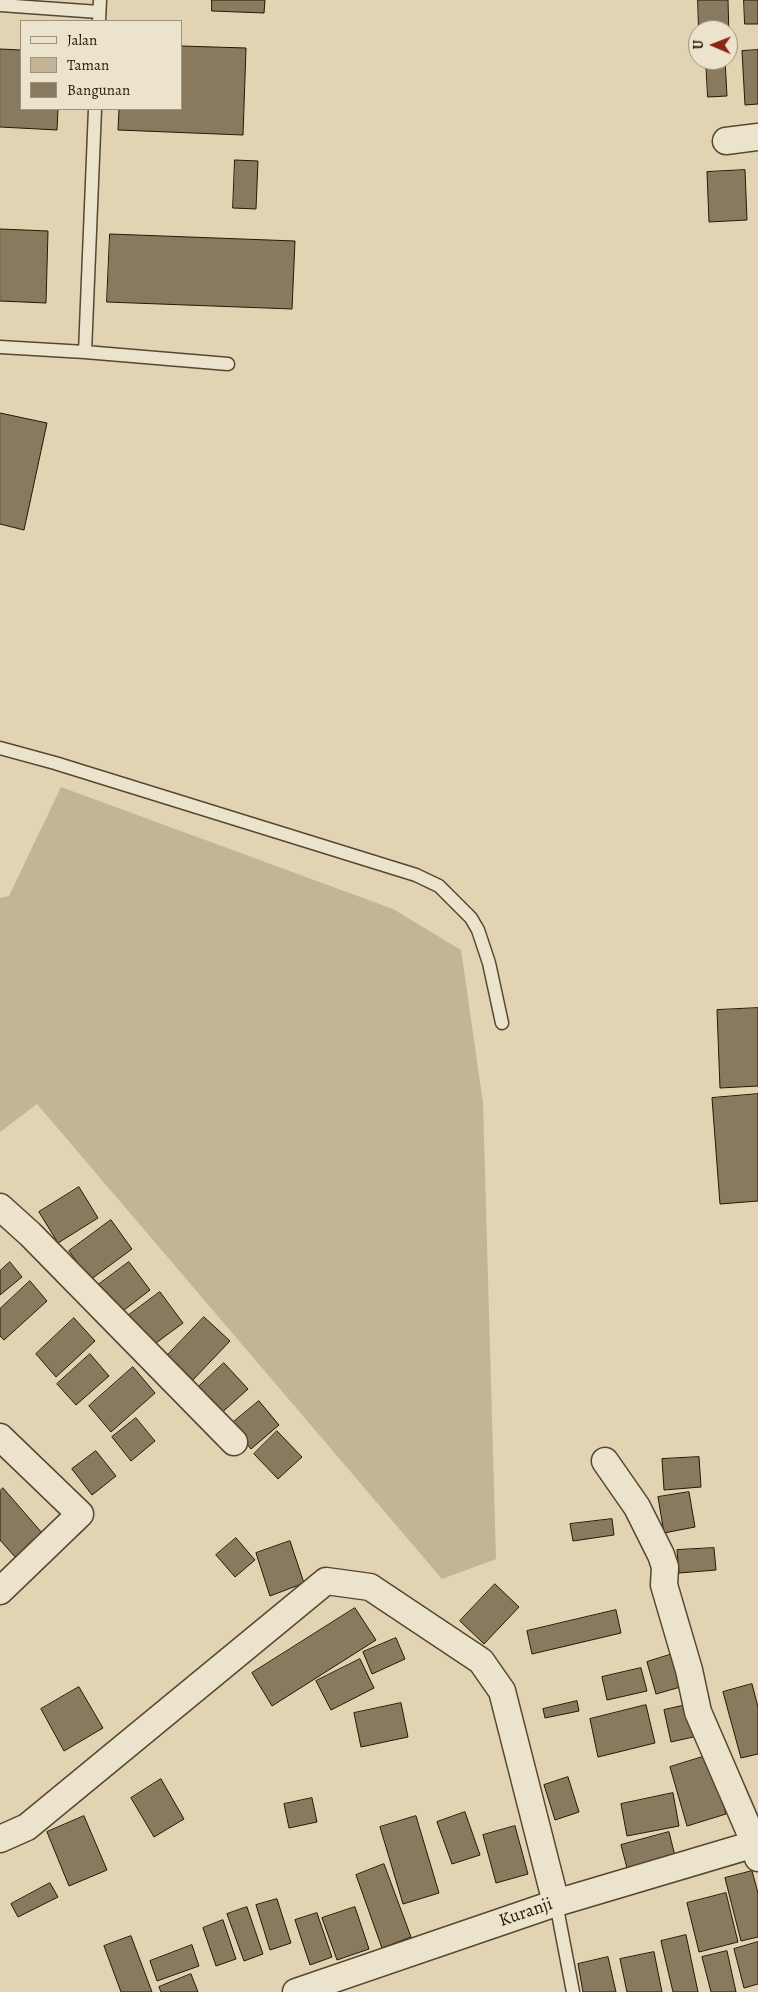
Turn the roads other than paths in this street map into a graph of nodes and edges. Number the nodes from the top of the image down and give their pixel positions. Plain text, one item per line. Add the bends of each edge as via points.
1 (0, 5) edge
2 (99, 11) edge
3 (95, 110) edge
4 (758, 137) edge
5 (726, 141) dead end
6 (0, 347) edge
7 (85, 352) junction
8 (228, 364) dead end
9 (0, 748) edge
10 (502, 1023) dead end
11 (0, 1207) edge
12 (0, 1437) edge
13 (234, 1442) dead end
14 (605, 1461) dead end
15 (0, 1591) edge
16 (0, 1839) edge
17 (757, 1848) edge
18 (556, 1902) junction
19 (296, 1992) edge
20 (573, 1992) edge

1 - 2 lane
3 - 7 lane
4 - 5 street
6 - 7 lane
7 - 8 lane
9 - 10 lane via 406,872 439,886 471,918 478,930
11 - 13 street
12 - 15 street via 80,1514
14 - 17 street via 637,1507 661,1555 665,1566 664,1585 698,1712
16 - 18 street via 27,1827 326,1581 370,1587 482,1661 502,1691
17 - 18 street, Kuranji
18 - 19 street, Kuranji
18 - 20 lane

